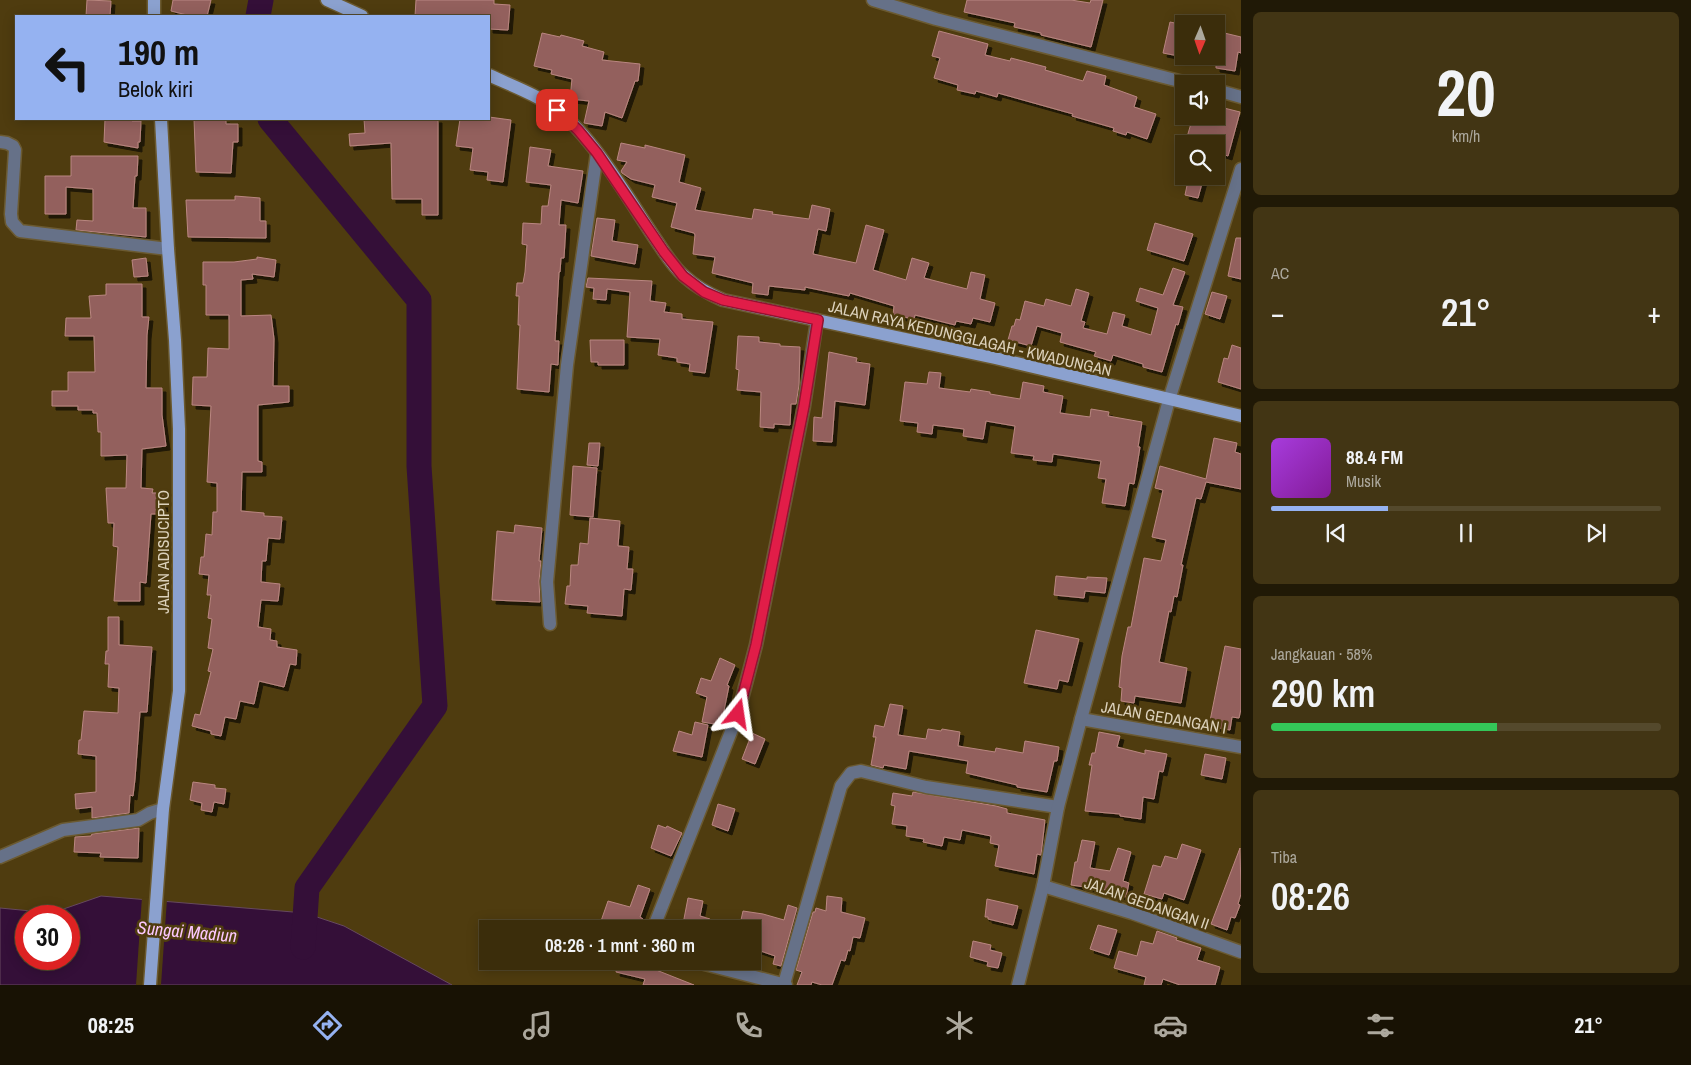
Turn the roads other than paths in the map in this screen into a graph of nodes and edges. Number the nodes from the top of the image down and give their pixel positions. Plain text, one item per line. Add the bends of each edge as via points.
1 (154, 0) edge
2 (327, 0) edge
3 (873, 0) edge
4 (154, 15) edge
5 (360, 15) edge
6 (490, 75) edge
7 (1175, 80) edge
8 (1225, 93) edge
9 (1241, 97) edge
10 (161, 120) edge
11 (0, 142) edge
12 (597, 153) junction
13 (1241, 169) edge
14 (168, 249) junction
15 (818, 320) junction
16 (1169, 400) junction
17 (1241, 416) edge
18 (550, 624) dead end
19 (1081, 719) junction
20 (1241, 747) edge
21 (1058, 807) junction
22 (162, 814) junction
23 (0, 858) edge
24 (1043, 886) junction
25 (657, 920) edge
26 (1241, 952) edge
27 (728, 970) edge
28 (785, 984) edge
29 (150, 985) edge
30 (1018, 985) edge

1 - 4 main road
2 - 5 main road
3 - 7 street
6 - 12 main road, JALAN RAYA KEDUNGGLAGAH - KWADUNGAN via 557,110
8 - 9 street
10 - 14 main road, JALAN ADISUCIPTO
11 - 14 street via 14,146 15,150 11,214 12,222 20,231
12 - 15 main road, JALAN RAYA KEDUNGGLAGAH - KWADUNGAN via 664,252 683,276 704,292 744,306
12 - 18 street via 567,365 547,582
13 - 16 street
14 - 22 main road, JALAN ADISUCIPTO via 179,429 179,691
15 - 16 main road, JALAN RAYA KEDUNGGLAGAH - KWADUNGAN
15 - 25 street via 804,406 743,696
16 - 17 main road, JALAN RAYA KEDUNGGLAGAH - KWADUNGAN
16 - 19 street
19 - 20 street, JALAN GEDANGAN I
19 - 21 street
21 - 24 street
21 - 28 street via 926,787 862,771 851,773 841,786
22 - 23 street via 150,813 138,820 63,830
22 - 29 main road, JALAN ADISUCIPTO
24 - 26 street, JALAN GEDANGAN II via 1132,913
24 - 30 street
27 - 28 street

